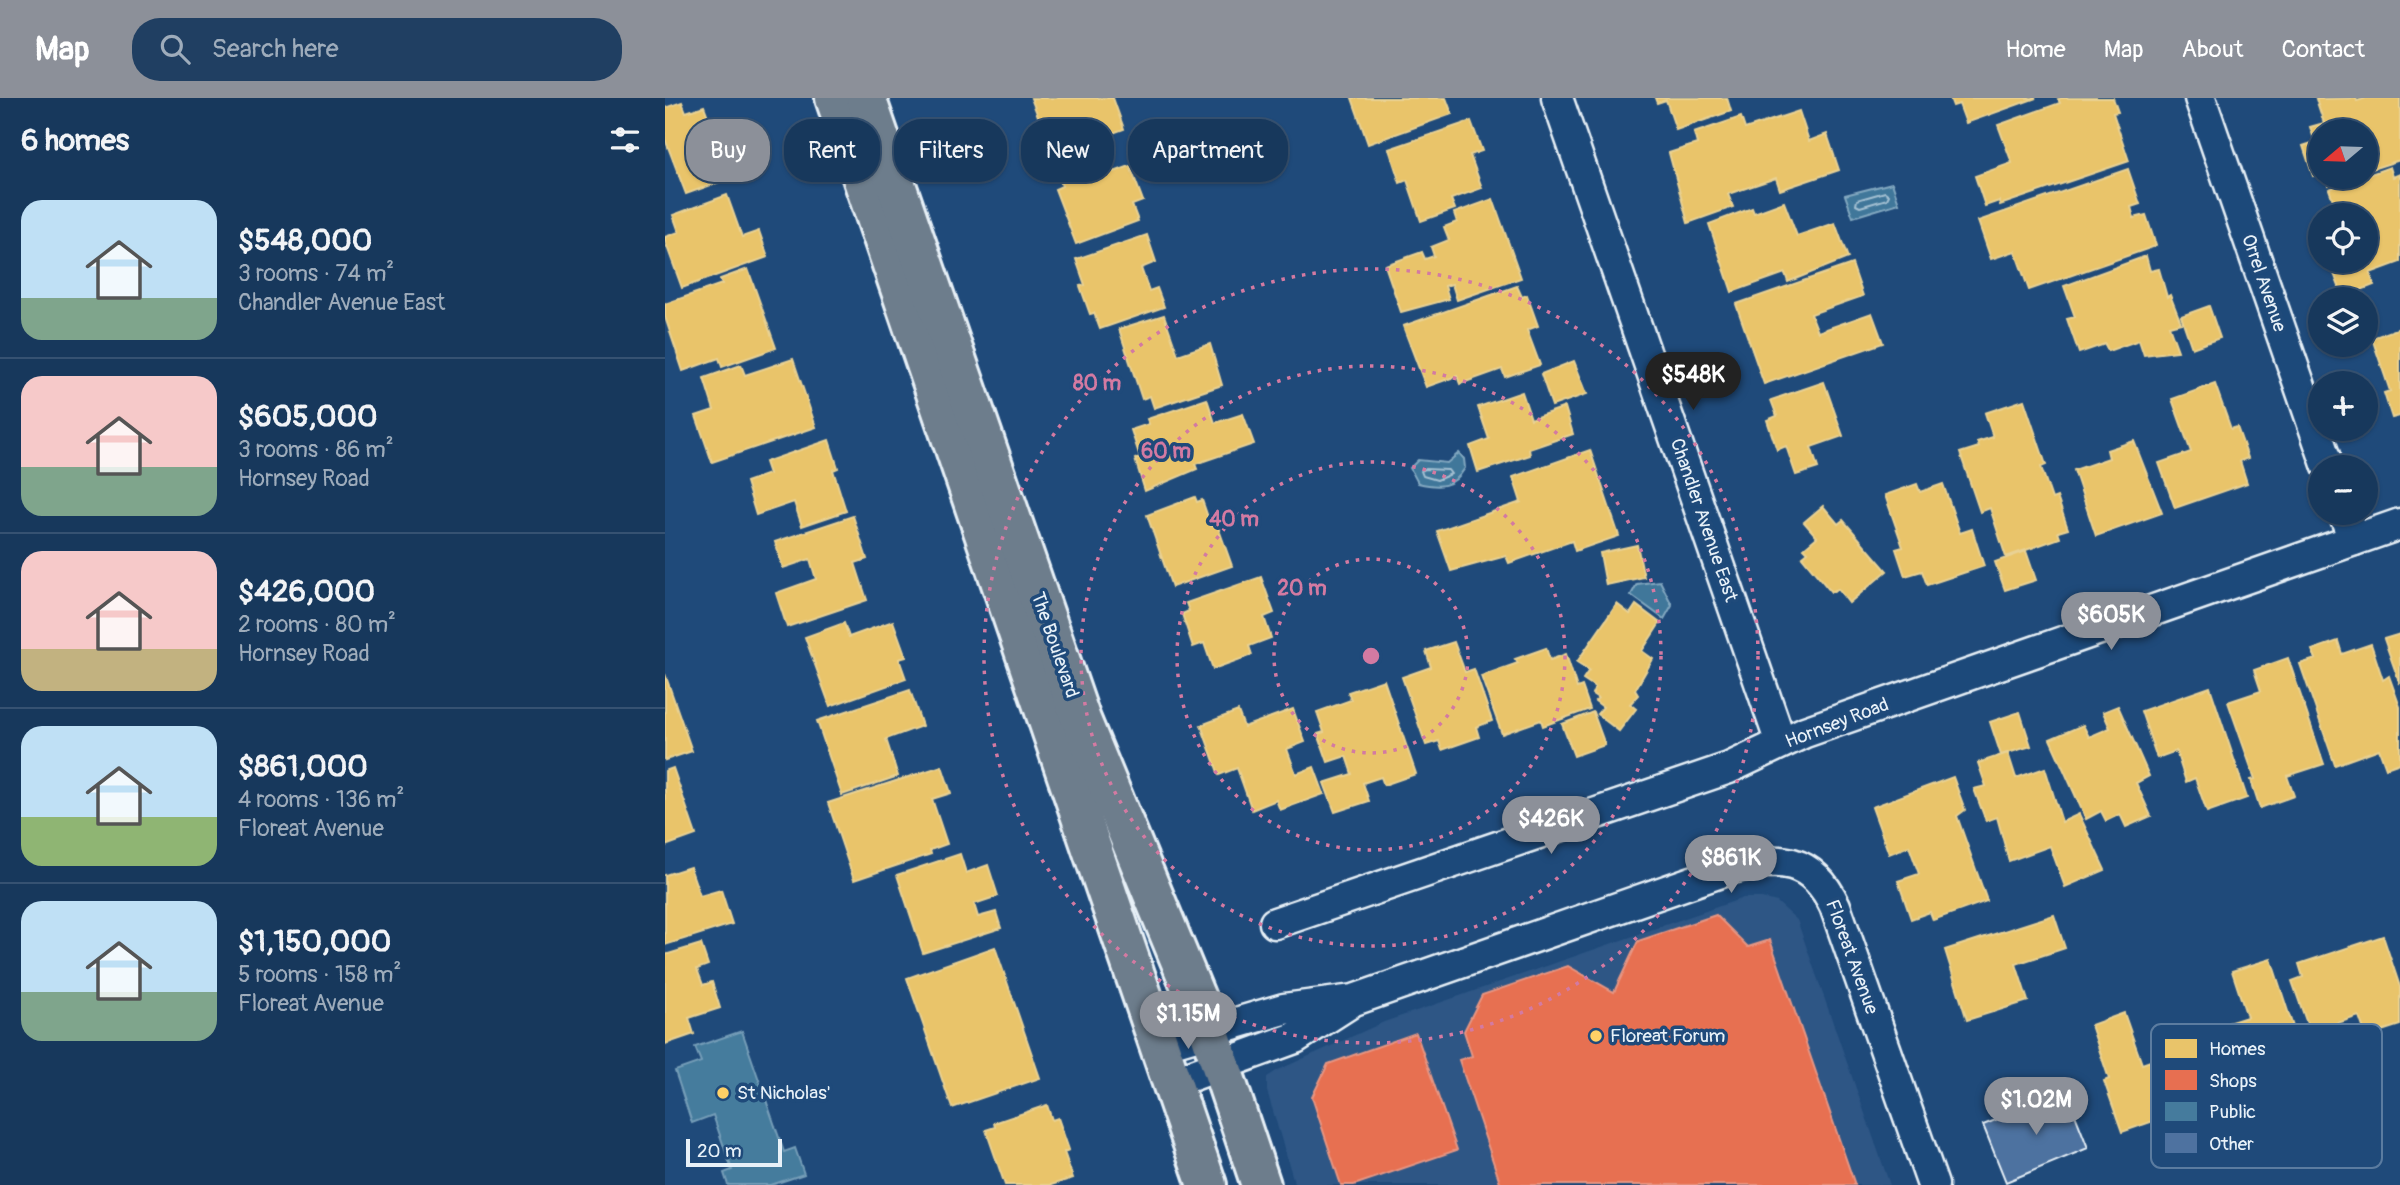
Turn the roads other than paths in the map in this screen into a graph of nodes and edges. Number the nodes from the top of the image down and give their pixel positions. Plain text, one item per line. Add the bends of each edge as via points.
1 (835, 98) edge
2 (866, 98) edge
3 (1557, 98) edge
4 (2200, 98) edge
5 (2324, 455) edge
6 (2400, 524) edge
7 (2349, 527) edge
8 (1781, 743) junction
9 (1275, 923) dead end
10 (1354, 1000) junction
11 (1209, 1030) junction
12 (1159, 1046) junction
13 (1221, 1066) junction
14 (1171, 1083) junction
15 (1207, 1185) edge
16 (1261, 1185) edge
17 (1933, 1185) edge

1 - 12 main road, The Boulevard
2 - 11 main road, The Boulevard via 1081,720
3 - 8 street, Chandler Avenue East
4 - 5 street, Orrel Avenue
6 - 7 street, Hornsey Road
7 - 8 street, Hornsey Road
8 - 9 street, Hornsey Road via 1729,768
10 - 11 street, Floreat Avenue via 1284,1009
10 - 13 street, Floreat Avenue via 1295,1038
10 - 17 street, Floreat Avenue via 1732,868 1764,860 1799,864 1825,886 1835,906
11 - 12 street, Floreat Avenue
11 - 13 main road, The Boulevard
12 - 14 main road, The Boulevard
13 - 14 street, Floreat Avenue
13 - 16 main road, The Boulevard
14 - 15 main road, The Boulevard

